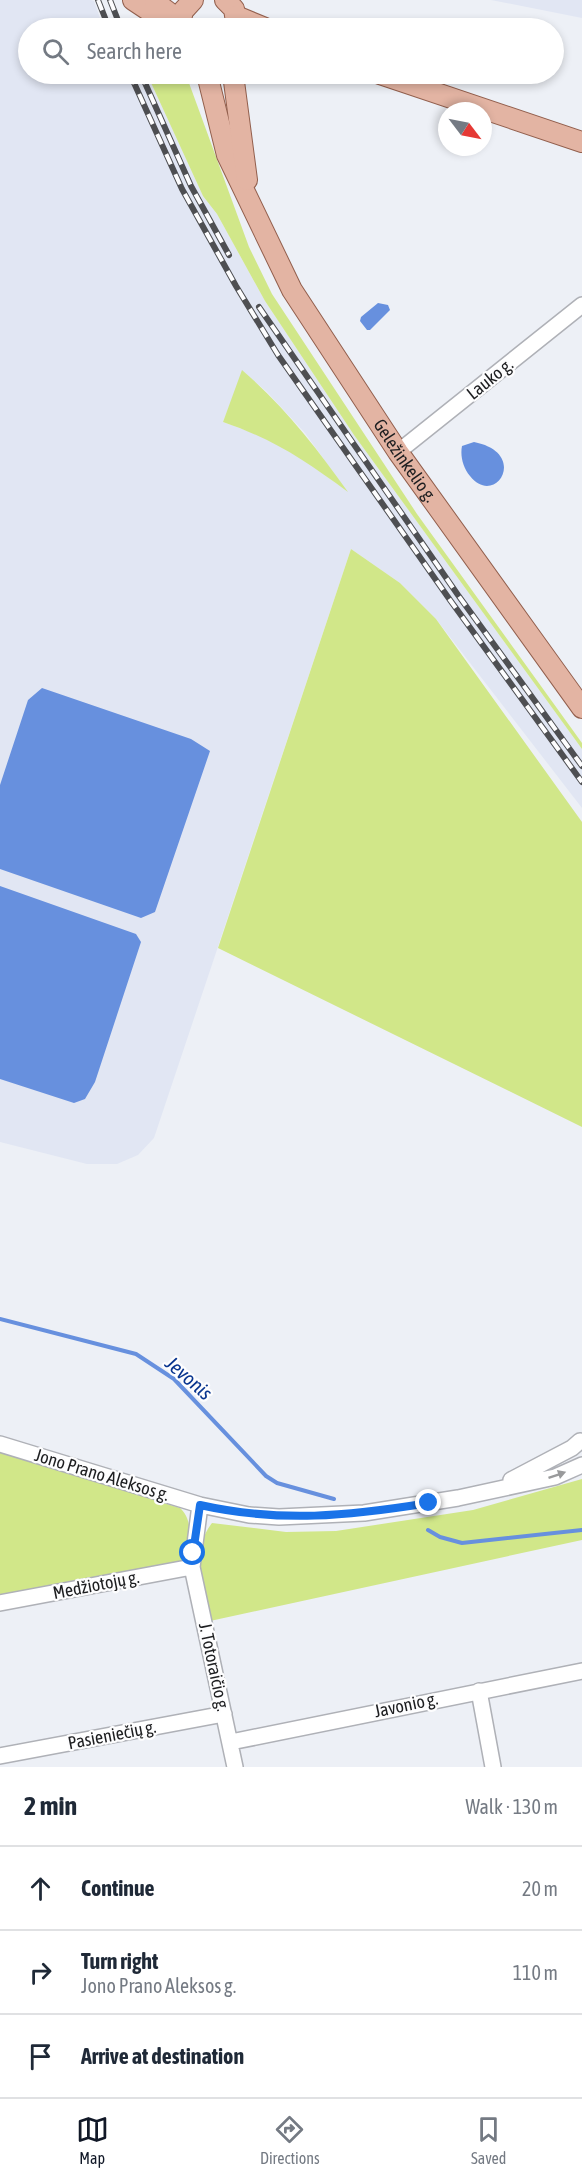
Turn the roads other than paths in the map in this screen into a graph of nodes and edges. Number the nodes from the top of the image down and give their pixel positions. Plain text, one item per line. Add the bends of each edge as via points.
1 (133, 0) edge
2 (149, 0) edge
3 (181, 13) edge
4 (202, 84) edge
5 (210, 84) edge
6 (226, 84) edge
7 (233, 84) edge
8 (410, 84) edge
9 (582, 142) edge
10 (235, 155) junction
11 (582, 305) edge
12 (398, 452) junction
13 (582, 708) edge
14 (581, 1441) edge
15 (0, 1444) edge
16 (582, 1465) edge
17 (489, 1491) junction
18 (200, 1505) junction
19 (192, 1567) junction
20 (0, 1604) edge
21 (582, 1671) edge
22 (479, 1690) junction
23 (224, 1714) junction
24 (231, 1742) junction
25 (0, 1756) edge
26 (236, 1767) edge
27 (493, 1767) edge

1 - 3 main road via 160,18
2 - 3 main road
4 - 10 main road via 214,131
5 - 10 main road, Geležinkelio g.
6 - 10 main road, Geležinkelio g.
7 - 10 main road, Geležinkelio g.
8 - 9 main road
10 - 12 main road, Geležinkelio g. via 292,290
11 - 12 street, Lauko g.
12 - 13 main road, Geležinkelio g.
14 - 17 street, Jono Prano Aleksos g. via 547,1463
15 - 18 street, Jono Prano Aleksos g.
17 -> 16 street, Jono Prano Aleksos g. via 555,1477
17 - 18 street, Jono Prano Aleksos g. via 329,1517 249,1515
18 - 19 street, J. Totoraičio g.
19 - 20 street, Medžiotojų g.
19 - 23 street, J. Totoraičio g.
21 - 22 street, Javonio g.
22 - 24 street, Javonio g.
22 - 27 street
23 - 24 street, J. Totoraičio g.
23 - 25 street, Pasieniečių g.
24 - 26 street, J. Totoraičio g.

